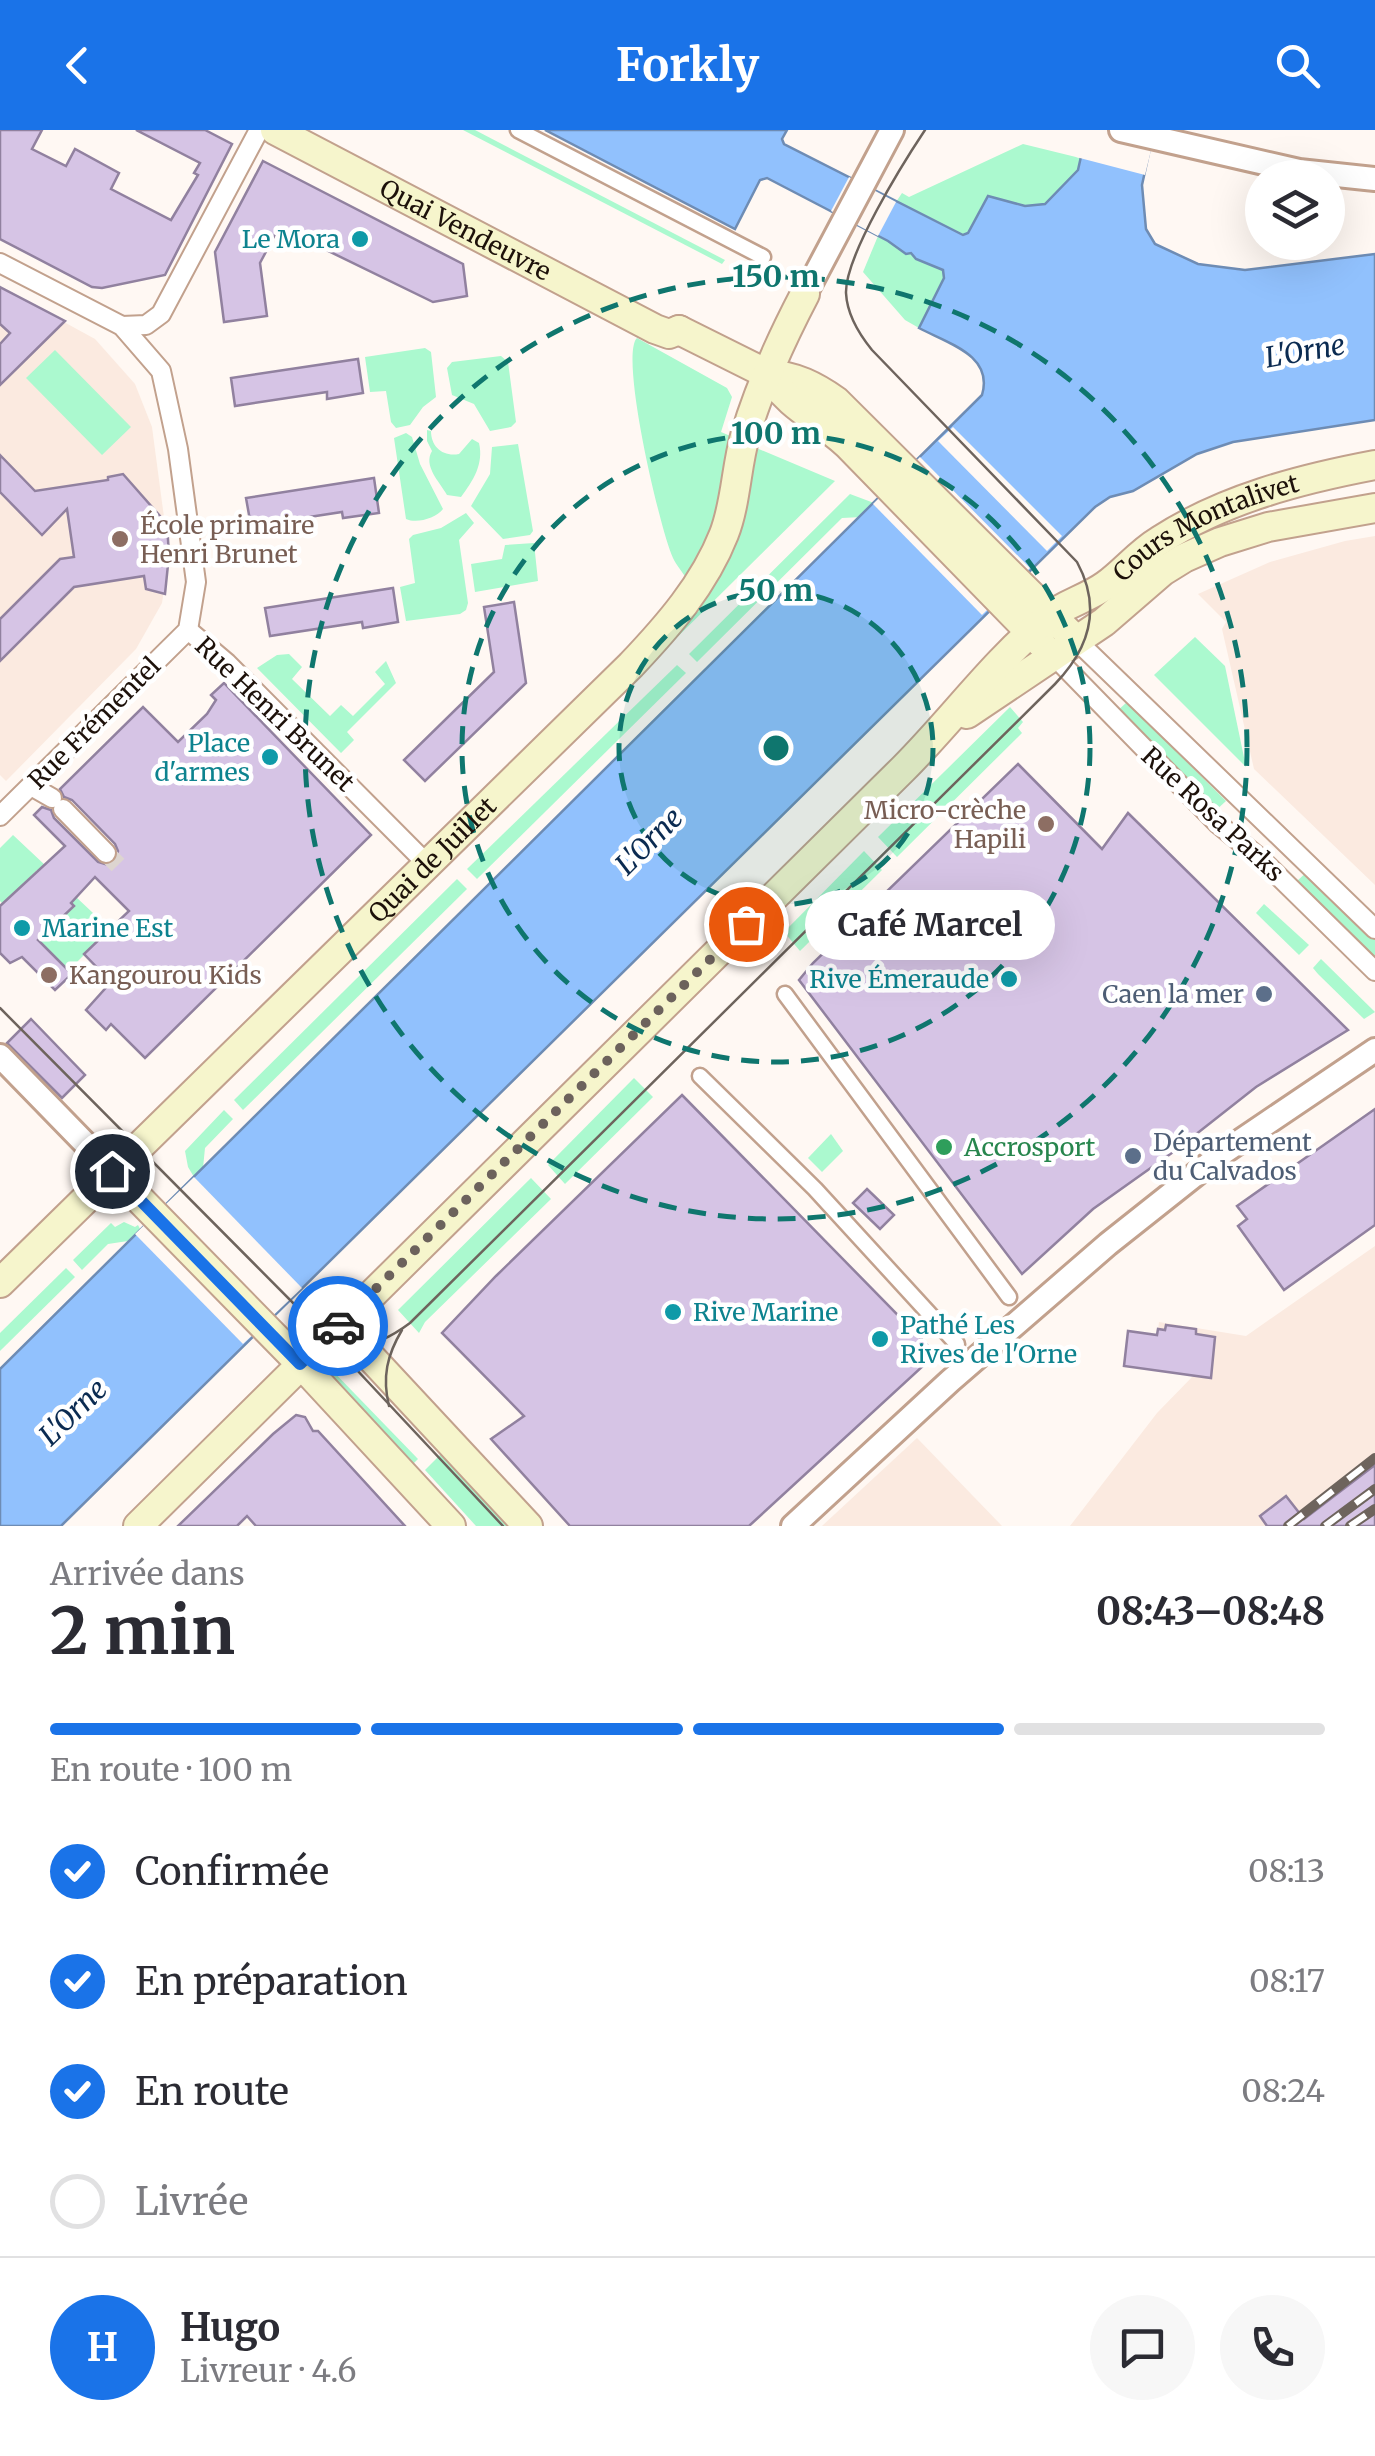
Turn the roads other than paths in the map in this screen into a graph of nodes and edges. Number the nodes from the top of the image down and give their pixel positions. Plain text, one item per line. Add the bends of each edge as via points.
1 (259, 130) edge
2 (276, 130) edge
3 (313, 130) edge
4 (518, 130) edge
5 (892, 130) edge
6 (1121, 130) edge
7 (1375, 178) edge
8 (763, 257) dead end
9 (0, 263) edge
10 (806, 294) joint
11 (666, 324) junction
12 (122, 326) junction
13 (769, 374) junction
14 (1375, 465) edge
15 (1375, 508) edge
16 (1040, 624) junction
17 (188, 630) junction
18 (1064, 648) junction
19 (944, 728) junction
20 (30, 786) junction
21 (0, 816) edge
22 (106, 853) tunnel mouth
23 (428, 865) junction
24 (1375, 929) edge
25 (1375, 970) edge
26 (785, 994) dead end
27 (1375, 1050) edge
28 (0, 1056) edge
29 (700, 1076) dead end
30 (112, 1171) junction
31 (0, 1283) edge
32 (1009, 1296) dead end
33 (362, 1303) junction
34 (958, 1344) dead end
35 (300, 1364) junction
36 (138, 1526) edge
37 (451, 1526) edge
38 (528, 1526) edge
39 (793, 1526) edge

1 - 12 street via 162,314
2 - 11 main road, Quai Vendeuvre
3 - 11 main road, Quai Vendeuvre
4 - 8 street
5 - 10 street
6 - 7 street via 1299,171
9 - 12 street
10 - 13 main road, Quai de Juillet
11 - 13 main road, Quai Vendeuvre
12 - 17 street, Rue Henri Brunet via 161,371 169,398 195,561
13 - 16 main road, Quai Vendeuvre via 836,401 898,479
13 - 23 main road, Quai de Juillet via 746,434 725,531 677,614
14 - 16 main road, Cours Montalivet via 1284,486 1187,525
15 - 18 main road, Cours Montalivet via 1268,527 1204,549 1174,564
16 - 18 main road, Quai Vendeuvre
16 - 19 main road, Cours Montalivet
17 - 20 street, Rue Frémentel
17 - 23 street, Rue Henri Brunet
18 - 19 main road, Cours Montalivet
18 - 24 street, Rue Rosa Parks
18 - 25 street, Rue Rosa Parks via 1218,824
19 - 33 main road
20 - 21 street, Rue Frémentel
20 - 22 street via 57,803
23 - 30 main road, Quai de Juillet
26 - 32 street
27 - 39 street via 1224,1152 1108,1244
28 - 30 street
29 - 34 street
30 - 31 main road, Quai de Juillet
30 - 35 main road
33 - 35 main road
33 - 38 main road via 358,1333 364,1350
35 - 36 main road
35 - 37 main road

